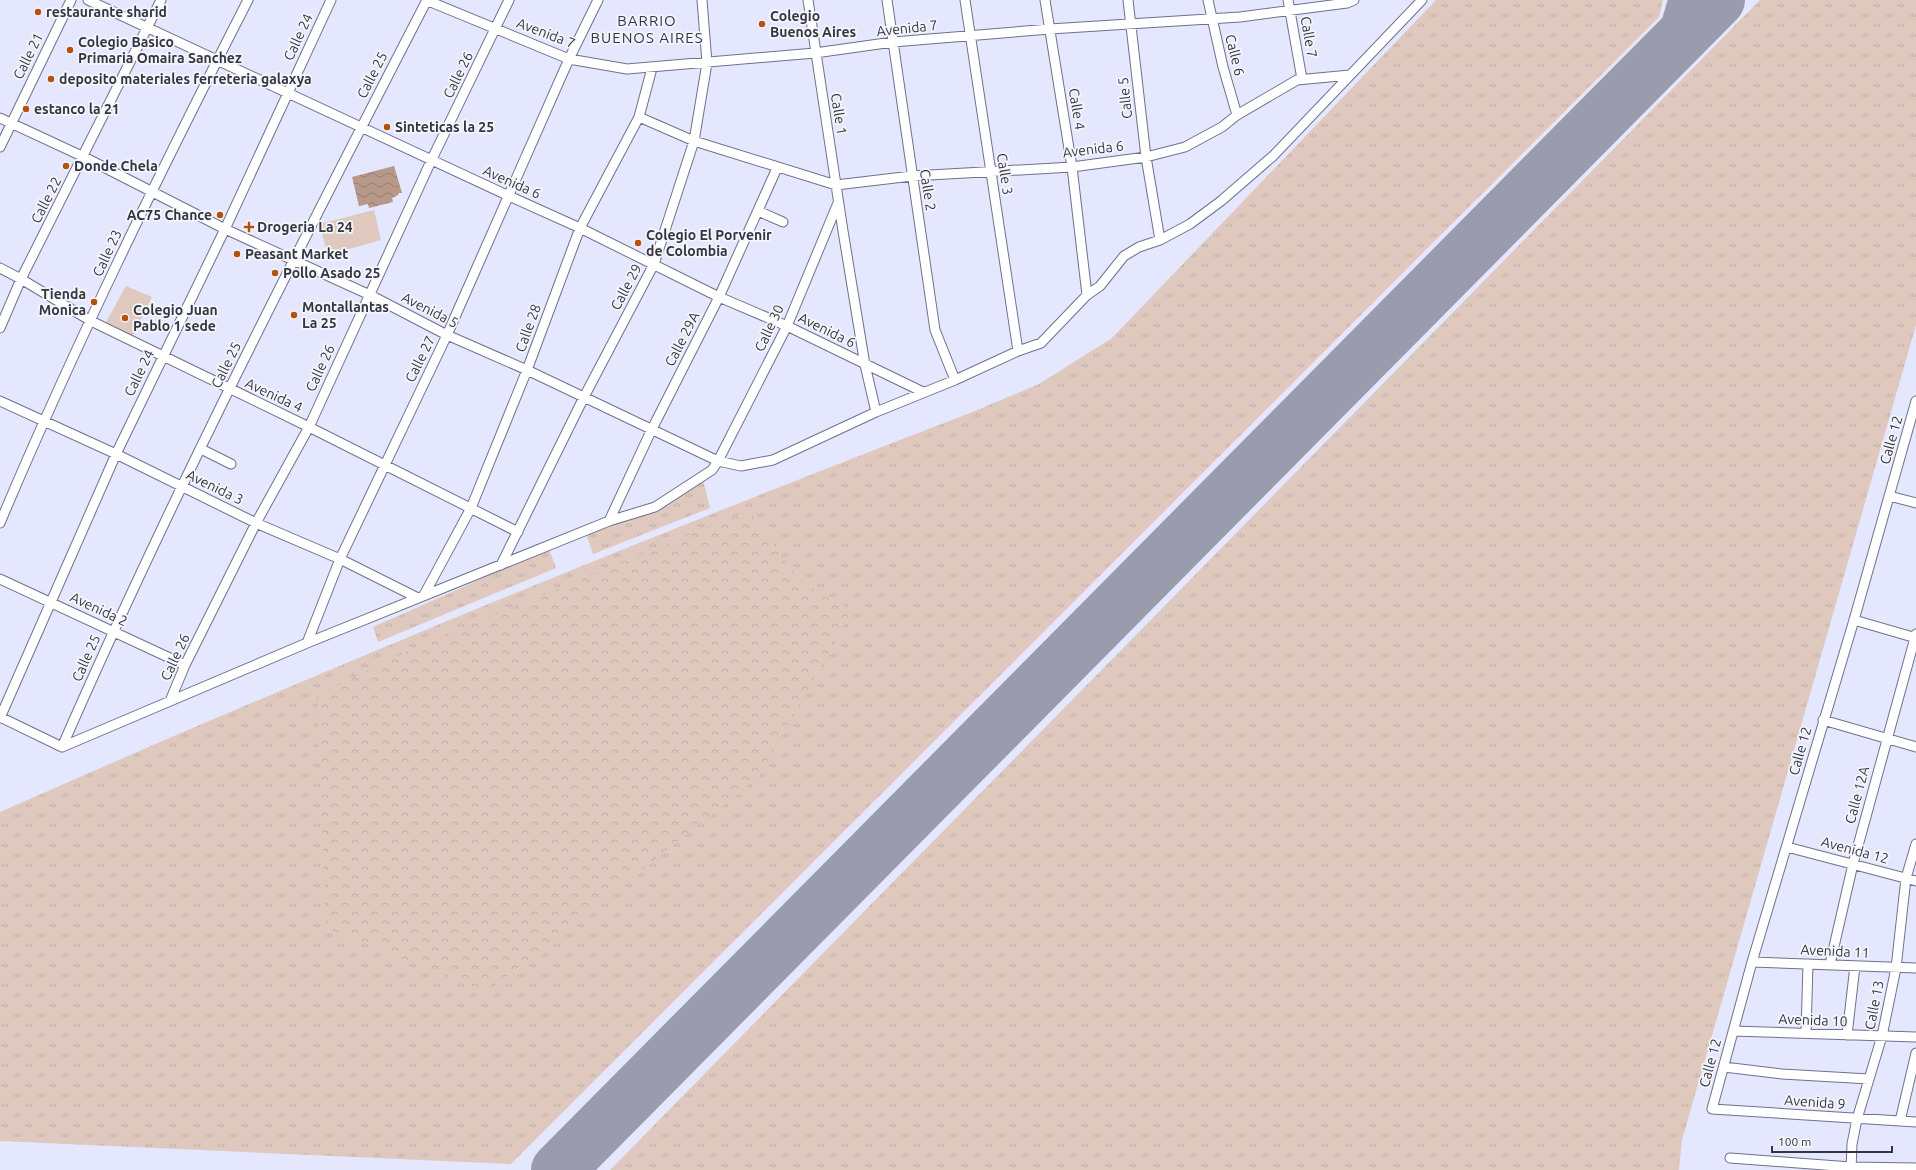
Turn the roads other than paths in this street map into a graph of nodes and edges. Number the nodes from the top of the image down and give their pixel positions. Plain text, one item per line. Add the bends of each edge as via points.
1 (71, 0) edge
2 (88, 0) edge
3 (162, 0) edge
4 (248, 0) edge
5 (331, 0) edge
6 (426, 0) edge
7 (509, 0) edge
8 (598, 0) edge
9 (702, 0) edge
10 (808, 0) edge
11 (887, 0) edge
12 (965, 0) edge
13 (1045, 0) edge
14 (1128, 0) edge
15 (1208, 0) edge
16 (1288, 0) edge
17 (1354, 0) edge
18 (1422, 0) edge
19 (1290, 11) junction
20 (1212, 19) junction
21 (1132, 24) junction
22 (147, 29) junction
23 (496, 29) junction
24 (1050, 29) junction
25 (970, 36) junction
26 (893, 42) junction
27 (815, 53) junction
28 (569, 59) junction
29 (216, 61) junction
30 (707, 63) junction
31 (652, 68) junction
32 (1350, 75) junction
33 (1302, 79) junction
34 (288, 94) junction
35 (1237, 115) junction
36 (639, 117) junction
37 (0, 118) edge
38 (11, 123) junction
39 (360, 128) junction
40 (694, 141) junction
41 (0, 147) edge
42 (84, 157) junction
43 (1146, 157) junction
44 (431, 161) junction
45 (1072, 166) junction
46 (777, 168) junction
47 (990, 171) junction
48 (912, 176) junction
49 (836, 185) junction
50 (151, 192) junction
51 (509, 196) junction
52 (838, 203) junction
53 (758, 211) junction
54 (783, 222) dead end
55 (580, 228) junction
56 (225, 229) junction
57 (827, 229) junction
58 (843, 231) junction
59 (1160, 240) junction
60 (292, 261) junction
61 (654, 264) junction
62 (0, 268) edge
63 (21, 279) junction
64 (370, 295) junction
65 (1087, 295) junction
66 (719, 297) junction
67 (91, 321) junction
68 (787, 326) junction
69 (0, 328) edge
70 (447, 335) junction
71 (1018, 352) junction
72 (163, 356) junction
73 (866, 365) junction
74 (527, 370) junction
75 (955, 380) junction
76 (230, 389) junction
77 (923, 392) junction
78 (584, 397) junction
79 (0, 401) edge
80 (1916, 401) edge
81 (876, 412) junction
82 (44, 420) junction
83 (309, 427) junction
84 (652, 431) junction
85 (201, 449) junction
86 (116, 454) junction
87 (718, 461) junction
88 (230, 464) dead end
89 (384, 466) junction
90 (183, 486) junction
91 (1889, 496) junction
92 (1916, 503) edge
93 (471, 508) junction
94 (609, 521) junction
95 (0, 523) edge
96 (256, 523) junction
97 (518, 532) junction
98 (340, 559) junction
99 (501, 565) junction
100 (0, 579) edge
101 (421, 596) junction
102 (52, 602) junction
103 (1854, 620) junction
104 (113, 631) junction
105 (1916, 637) edge
106 (306, 643) junction
107 (185, 665) junction
108 (170, 701) junction
109 (0, 718) edge
110 (1823, 720) junction
111 (1887, 739) junction
112 (1916, 747) edge
113 (62, 748) junction
114 (1916, 844) edge
115 (1787, 847) junction
116 (1853, 864) junction
117 (1906, 878) junction
118 (1916, 881) edge
119 (1752, 962) junction
120 (1808, 964) junction
121 (1830, 964) junction
122 (1855, 966) junction
123 (1896, 968) junction
124 (1916, 968) edge
125 (1733, 1031) junction
126 (1806, 1033) junction
127 (1847, 1035) junction
128 (1882, 1036) junction
129 (1916, 1037) edge
130 (1916, 1053) edge
131 (1724, 1067) junction
132 (1869, 1079) junction
133 (1712, 1109) joint
134 (1857, 1119) junction
135 (1900, 1121) junction
136 (1916, 1122) edge
137 (1730, 1158) dead end
138 (1916, 1168) edge
139 (1851, 1169) edge

1 - 38 street, Calle 21
2 - 22 street, Avenida 6
3 - 22 street, Calle 22
4 - 29 street, Calle 23
5 - 34 street, Calle 24
6 - 23 street, Avenida 7
6 - 39 street, Calle 25
7 - 23 street, Calle 26
8 - 28 street, Calle 27
9 - 30 street, Calle 29
10 - 27 street, Calle 1
11 - 26 street, Calle 2
12 - 25 street, Calle 3
13 - 24 street, Calle 4
14 - 21 street, Calle 5
15 - 20 street, Calle 6
16 - 19 street, Calle 7
17 - 19 street, Avenida 7
18 - 32 street, Avenida 5
19 - 20 street, Avenida 7
19 - 33 street, Calle 7
20 - 21 street, Avenida 7
20 - 35 street, Calle 6
21 - 24 street, Avenida 7
21 - 43 street, Calle 5
22 - 29 street, Avenida 6
22 - 42 street, Calle 22
23 - 28 street, Avenida 7
23 - 44 street, Calle 26
24 - 25 street, Avenida 7
24 - 45 street, Calle 4
25 - 26 street, Avenida 7
25 - 47 street, Calle 3
26 - 27 street, Avenida 7
26 - 48 street, Calle 2
27 - 30 street, Avenida 7
27 - 49 street, Calle 1
28 - 31 street, Avenida 7 via 627,69
28 - 51 street, Calle 27
29 - 34 street, Avenida 6
29 - 50 street, Calle 23
30 - 31 street, Avenida 7
30 - 40 street, Calle 29
31 - 36 street, Calle 28
32 - 33 street
32 - 59 street, Avenida 5 via 1273,156 1221,201 1190,224
33 - 35 street, Avenida 6
34 - 39 street, Avenida 6
34 - 56 street, Calle 24
35 - 43 street, Avenida 6 via 1222,127 1185,147
36 - 40 street, Avenida 6
36 - 55 street, Calle 28
37 - 38 street, Avenida 5
38 - 41 street, Calle 21
38 - 42 street, Avenida 5
39 - 44 street, Avenida 6
39 - 60 street, Calle 25
40 - 46 street, Avenida 6
40 - 61 street, Calle 29
42 - 50 street, Avenida 5
42 - 63 street, Calle 22
43 - 45 street, Avenida 6
43 - 59 street, Calle 5
44 - 51 street, Avenida 6
44 - 64 street, Calle 26
45 - 47 street, Avenida 6
45 - 65 street, Calle 4
46 - 49 street, Avenida 6
46 - 53 street, Calle 29A
47 - 48 street, Avenida 6
47 - 71 street, Calle 3
48 - 49 street, Avenida 6
48 - 75 street, Calle 2 via 935,330
49 - 52 street, Calle 1
50 - 56 street, Avenida 5
50 - 67 street, Calle 23
51 - 55 street, Avenida 6
51 - 70 street, Calle 27
52 - 57 street, Calle 30
52 - 58 street, Calle 1
53 - 54 street
53 - 66 street, Calle 29A
55 - 61 street, Avenida 6
55 - 74 street, Calle 28
56 - 60 street, Avenida 5
56 - 72 street, Calle 24
57 - 58 street
57 - 68 street, Calle 30
58 - 73 street, Calle 1
59 - 65 street, Avenida 5 via 1139,247 1124,256 1100,286
60 - 64 street, Avenida 5
60 - 76 street, Calle 25
61 - 66 street, Avenida 6
61 - 78 street, Calle 29
62 - 63 street, Avenida 4
63 - 67 street, Avenida 4
63 - 69 street, Calle 22
64 - 70 street, Avenida 5
64 - 83 street, Calle 26
65 - 71 street, Avenida 5 via 1041,343
66 - 68 street, Avenida 6
66 - 84 street, Calle 29A
67 - 72 street, Avenida 4
67 - 82 street, Calle 23
68 - 73 street, Avenida 6
68 - 87 street, Calle 30
70 - 74 street, Avenida 5
70 - 89 street, Calle 27
71 - 75 street, Avenida 5
72 - 76 street, Avenida 4
72 - 86 street, Calle 24
73 - 77 street, Avenida 6
73 - 81 street, Calle 1
74 - 78 street, Avenida 5
74 - 93 street, Calle 28
75 - 77 street, Avenida 5
76 - 83 street, Avenida 4
76 - 85 street, Calle 25
77 - 81 street, Avenida 5
78 - 84 street, Avenida 5
78 - 97 street, Calle 29
79 - 82 street, Avenida 3
80 - 91 street, Calle 12
81 - 87 street, Avenida 5 via 773,460 741,466
82 - 86 street, Avenida 3
82 - 95 street, Calle 23
83 - 89 street, Avenida 4
83 - 96 street, Calle 26
84 - 87 street, Avenida 5
84 - 94 street, Calle 29A
85 - 88 street
85 - 90 street, Calle 25
86 - 90 street, Avenida 3
86 - 102 street, Calle 24
87 - 94 street, Calle 30 via 712,470 655,507
89 - 93 street, Avenida 4
89 - 98 street, Calle 27
90 - 96 street, Avenida 3
90 - 104 street, Calle 25
91 - 92 street
91 - 103 street, Calle 12
93 - 97 street, Avenida 4
93 - 101 street, Calle 28
94 - 99 street, Calle 30
96 - 98 street, Avenida 3
96 - 107 street, Calle 26
97 - 99 street, Calle 29
98 - 101 street, Avenida 3
98 - 106 street, Calle 27
99 - 101 street, Calle 30
100 - 102 street, Avenida 2
101 - 106 street, Calle 30
102 - 104 street, Avenida 2
102 - 109 street, Calle 24
103 - 105 street
103 - 110 street, Calle 12
104 - 107 street, Avenida 2
104 - 113 street, Calle 25
105 - 111 street, Calle 12A
106 - 108 street, Calle 30
107 - 108 street, Calle 26
108 - 113 street, Calle 30
109 - 113 street
110 - 111 street
110 - 115 street, Calle 12
111 - 112 street
111 - 116 street, Calle 12A
114 - 117 street, Calle 13
115 - 116 street, Avenida 12
115 - 119 street, Calle 12
116 - 117 street, Avenida 12
116 - 121 street, Calle 12A
117 - 118 street, Avenida 12
117 - 123 street, Calle 13
119 - 120 street, Avenida 11
119 - 125 street, Calle 12
120 - 121 street, Avenida 11
120 - 126 street
121 - 122 street, Avenida 11
122 - 123 street, Avenida 11
122 - 127 street
123 - 124 street, Avenida 11
123 - 128 street, Calle 13
125 - 126 street, Avenida 10
125 - 131 street, Calle 12
126 - 127 street, Avenida 10
127 - 128 street, Avenida 10
128 - 129 street, Avenida 10
128 - 132 street, Calle 13
130 - 135 street
131 - 132 street via 1782,1074
131 - 133 street, Calle 12
132 - 134 street, Calle 13
133 - 134 street, Avenida 9
134 - 135 street, Avenida 9
134 - 139 street, Calle 13
135 - 136 street, Avenida 9
137 - 139 street
138 - 139 street

